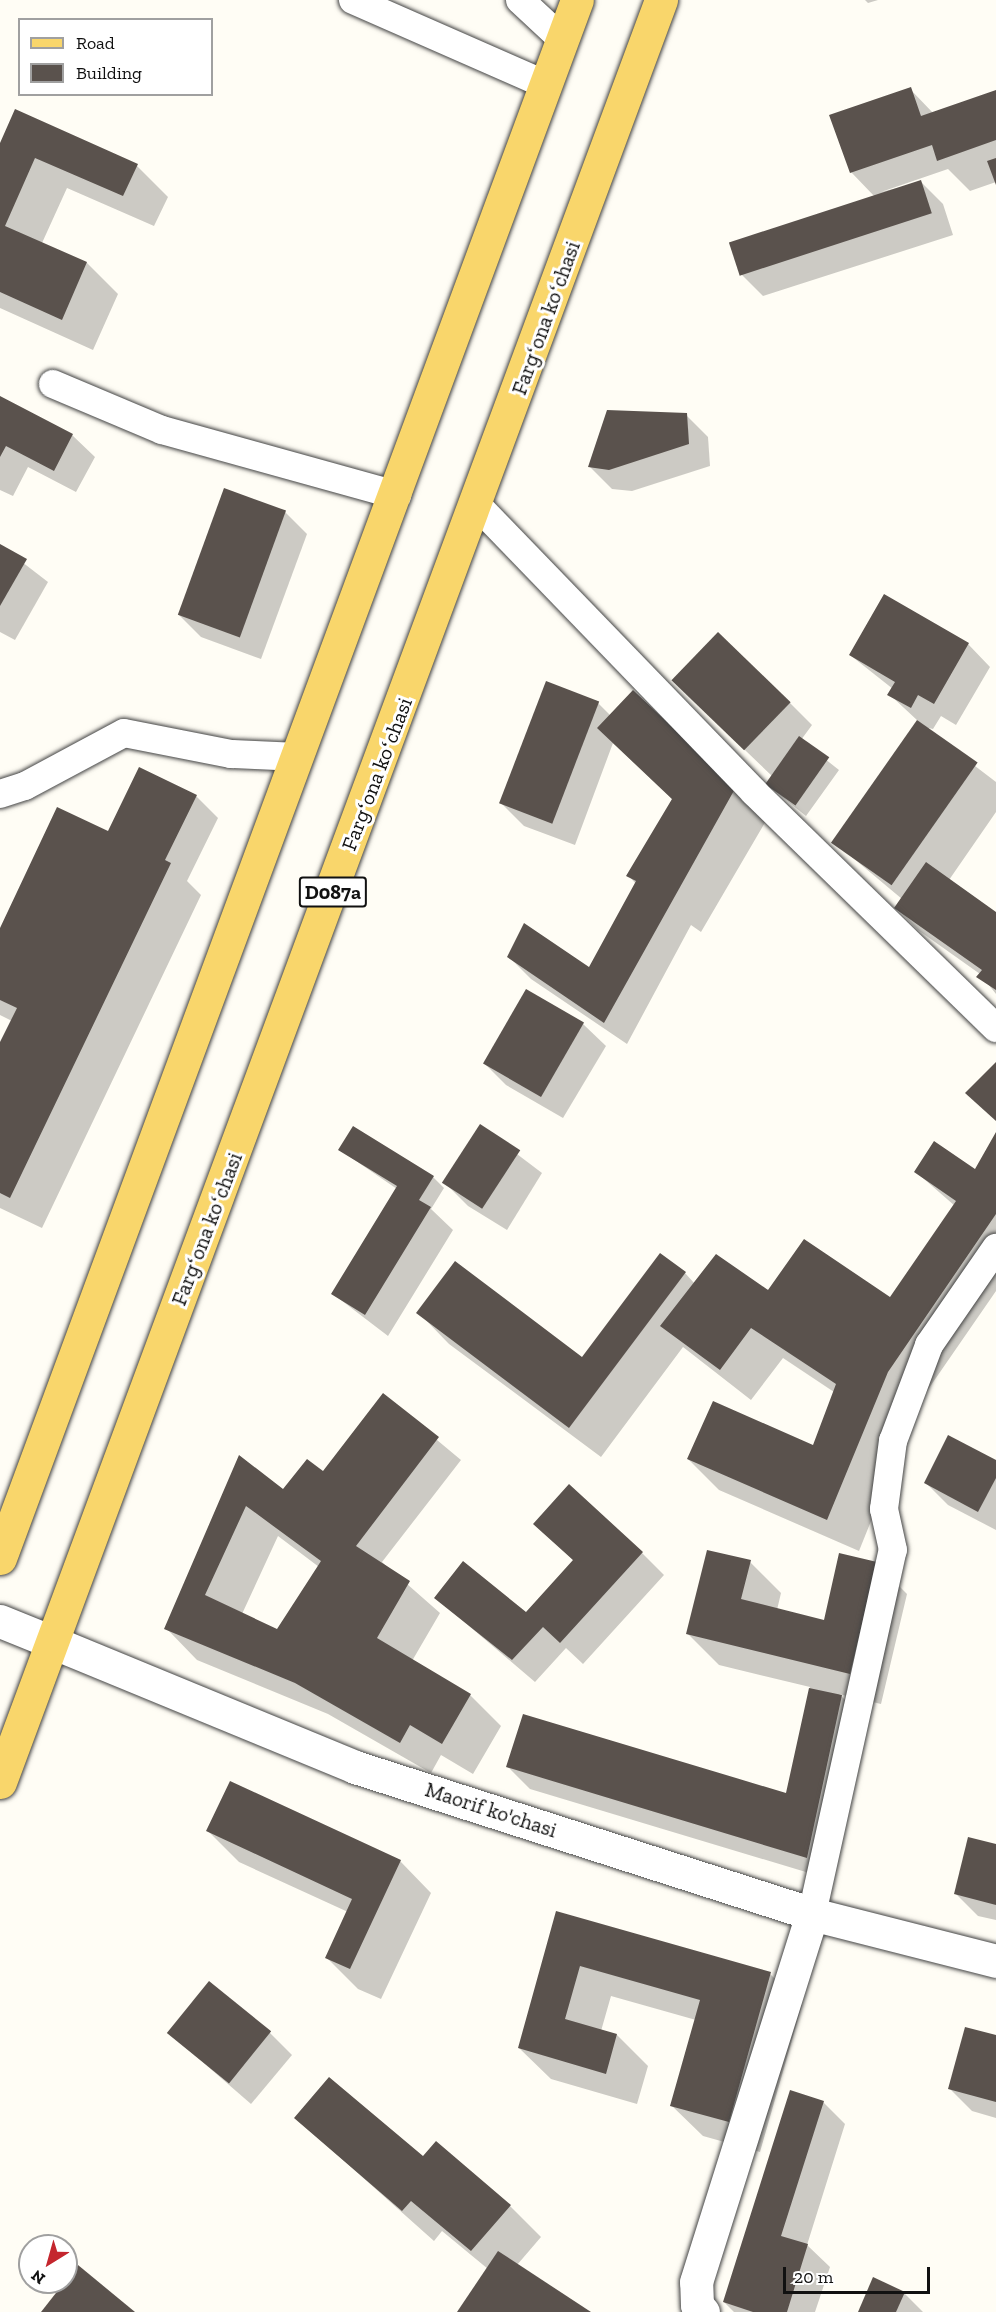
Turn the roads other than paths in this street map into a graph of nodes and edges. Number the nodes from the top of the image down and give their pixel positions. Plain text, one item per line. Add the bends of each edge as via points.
1 (353, 0) edge
2 (520, 0) edge
3 (577, 0) edge
4 (661, 0) edge
5 (563, 40) junction
6 (547, 85) junction
7 (53, 384) dead end
8 (397, 495) junction
9 (477, 505) junction
10 (299, 757) junction
11 (0, 794) edge
12 (996, 1028) edge
13 (996, 1248) edge
14 (0, 1558) edge
15 (0, 1621) edge
16 (52, 1642) junction
17 (0, 1782) edge
18 (812, 1914) junction
19 (996, 1961) edge
20 (703, 2312) edge

1 - 6 lane
2 - 5 lane
3 - 5 main road
4 - 9 main road, Fargʻona koʻchasi / D087a
5 - 6 main road
6 - 8 main road
7 - 8 lane via 162,430
8 - 10 main road
9 - 12 lane via 754,792
9 - 16 main road, Fargʻona koʻchasi / D087a
10 - 11 lane via 231,754 124,733 25,786
10 - 14 main road
13 - 18 lane via 929,1345 892,1441 884,1509 893,1550
15 - 16 street, Maorif ko'chasi
16 - 17 main road, Fargʻona koʻchasi / D087a
16 - 18 street, Maorif ko'chasi via 355,1767
18 - 19 street, Maorif ko'chasi
18 - 20 street via 696,2283 697,2305

